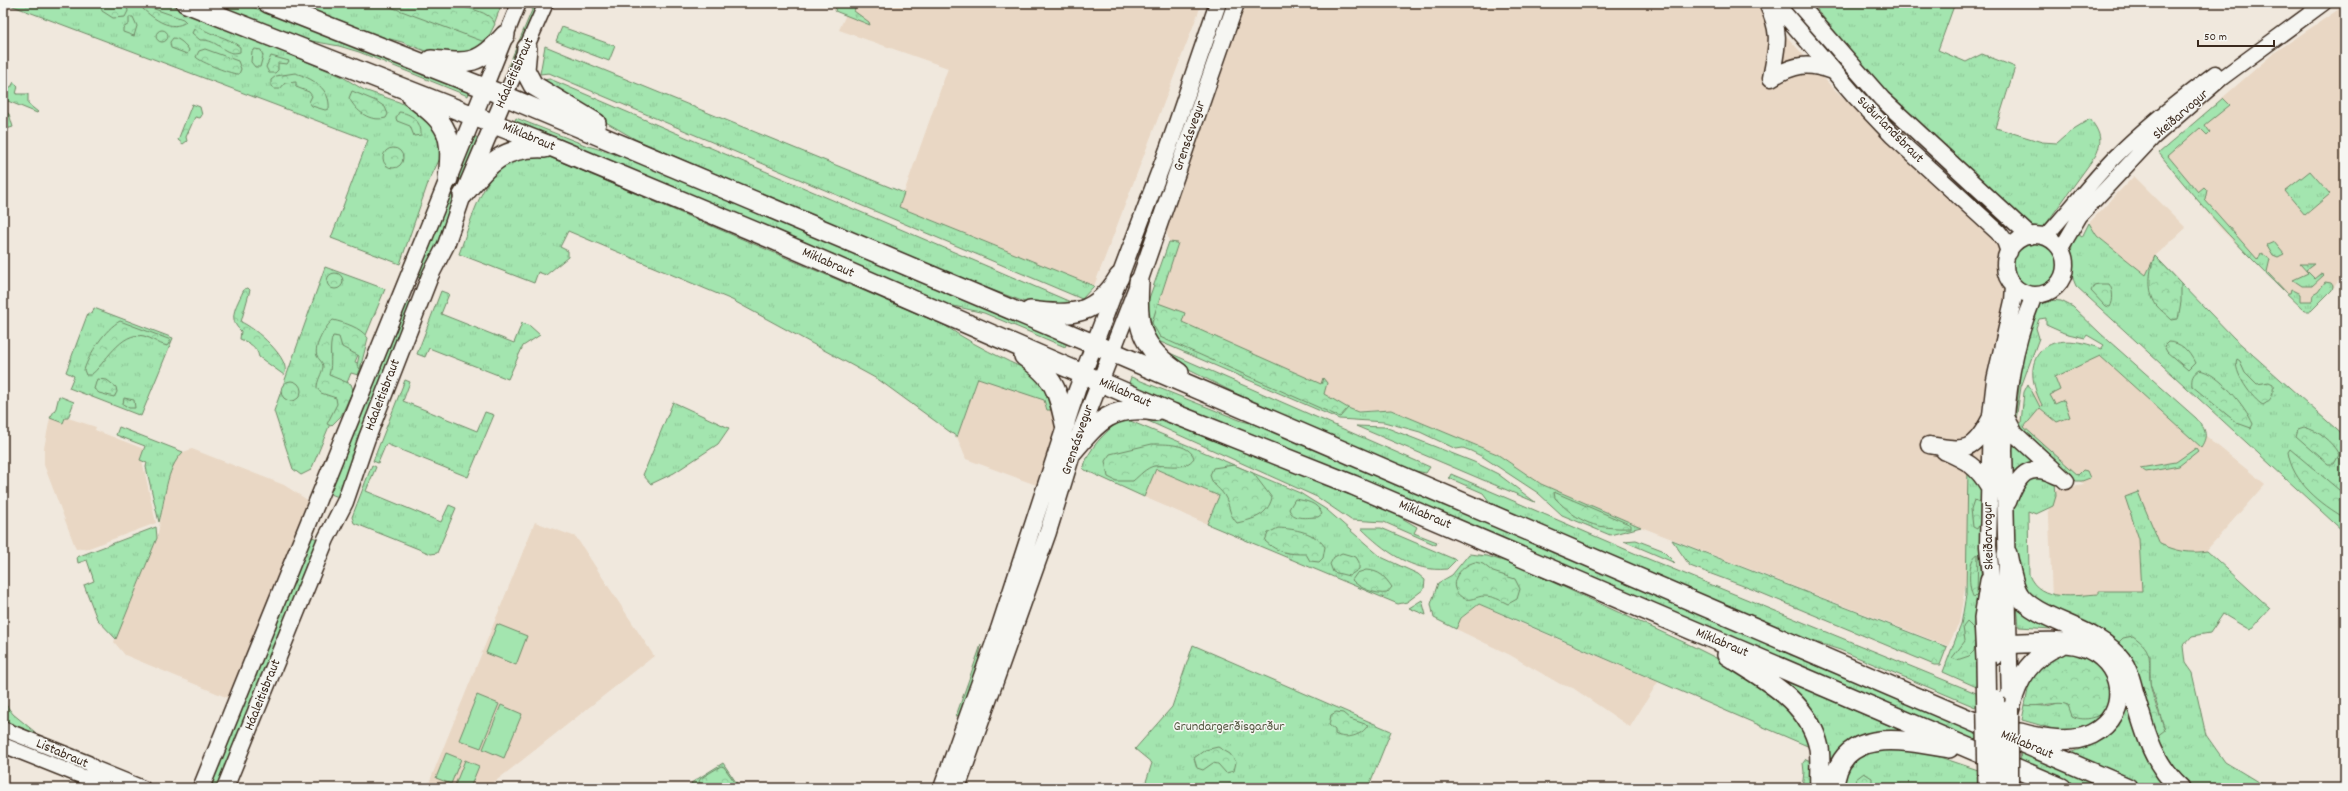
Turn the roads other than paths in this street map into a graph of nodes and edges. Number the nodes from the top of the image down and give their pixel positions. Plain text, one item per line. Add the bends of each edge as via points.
1 (186, 3) edge
2 (268, 3) edge
3 (519, 3) edge
4 (546, 3) edge
5 (1218, 3) edge
6 (1236, 3) edge
7 (1767, 3) edge
8 (1775, 3) edge
9 (1798, 3) edge
10 (2310, 3) edge
11 (2324, 3) edge
12 (505, 35) junction
13 (527, 48) junction
14 (408, 57) junction
15 (1833, 71) junction
16 (394, 83) junction
17 (485, 88) junction
18 (505, 96) junction
19 (474, 115) junction
20 (494, 122) junction
21 (627, 147) junction
22 (555, 148) junction
23 (448, 179) junction
24 (463, 195) junction
25 (2038, 237) junction
26 (2060, 250) junction
27 (2008, 252) junction
28 (1119, 277) junction
29 (1139, 282) junction
30 (2014, 286) junction
31 (2034, 295) junction
32 (1008, 308) junction
33 (999, 338) junction
34 (1094, 345) junction
35 (1112, 352) junction
36 (1091, 378) junction
37 (1213, 396) junction
38 (1172, 413) junction
39 (1998, 415) junction
40 (1065, 424) junction
41 (1073, 451) junction
42 (1989, 487) junction
43 (2006, 505) junction
44 (2007, 554) junction
45 (1990, 581) junction
46 (1684, 627) junction
47 (2001, 638) junction
48 (2096, 638) junction
49 (2063, 644) junction
50 (2003, 666) junction
51 (2010, 708) joint
52 (1970, 720) junction
53 (3, 729) edge
54 (3, 744) edge
55 (1983, 755) junction
56 (111, 788) edge
57 (143, 788) edge
58 (201, 788) edge
59 (225, 788) edge
60 (942, 788) edge
61 (957, 788) edge
62 (1820, 788) edge
63 (1834, 788) edge
64 (1988, 788) edge
65 (1999, 788) edge
66 (2010, 788) edge
67 (2062, 788) edge
68 (2128, 788) edge
69 (2180, 788) edge

1 - 16 highway, Miklabraut
2 - 14 highway, Miklabraut
3 - 12 street, Háaleitisbraut
4 - 13 street, Háaleitisbraut
5 - 28 main road, Grensásvegur via 1168,149
6 - 29 main road, Grensásvegur
7 - 15 main road via 1778,34 1771,78 1796,65 1819,66
8 - 15 main road, Suðurlandsbraut
9 - 25 main road, Suðurlandsbraut via 1882,99
10 - 25 street, Skeiðarvogur via 2211,75 2150,124
11 - 26 street, Skeiðarvogur via 2222,78 2150,142 2080,216
12 - 14 highway via 491,51 462,63
12 - 17 street, Háaleitisbraut
13 - 18 street, Háaleitisbraut
13 - 21 highway via 525,70 533,85 604,128
14 - 17 highway, Miklabraut
15 - 27 main road, Suðurlandsbraut via 1892,134 1998,232 2005,241
16 - 19 highway, Miklabraut
16 - 23 highway via 433,114 444,128 450,143
17 - 18 highway, Miklabraut
17 - 19 main road, Háaleitisbraut
18 - 20 main road, Háaleitisbraut
18 - 21 highway, Miklabraut
19 - 20 highway, Miklabraut
19 - 23 main road, Háaleitisbraut
20 - 22 highway, Miklabraut
20 - 24 main road, Háaleitisbraut
21 - 32 highway, Miklabraut
22 - 24 highway via 522,148 509,151 490,165
22 - 33 highway, Miklabraut
23 - 58 main road, Háaleitisbraut via 425,238 412,262 376,358
24 - 59 main road, Háaleitisbraut via 446,245 430,276 367,438 345,502 323,548
25 - 26 main road, Suðurlandsbraut
25 - 27 main road via 2018,241
26 - 31 main road via 2064,262 2061,280 2050,290
27 - 30 main road, Suðurlandsbraut via 2006,271
28 - 32 highway via 1108,294 1094,305 1079,311 1052,314
28 - 34 main road, Grensásvegur
29 - 35 main road, Grensásvegur
29 - 37 highway via 1137,309 1145,340 1154,354
30 - 31 main road via 2020,291
30 - 39 main road, Skeiðarvogur via 1995,380
31 - 39 main road, Skeiðarvogur via 2021,329
32 - 34 highway, Miklabraut
33 - 36 highway, Miklabraut
33 - 40 highway via 1048,376 1058,395
34 - 35 highway, Miklabraut
34 - 36 main road, Grensásvegur
35 - 36 main road, Grensásvegur
35 - 37 highway, Miklabraut
36 - 38 highway, Miklabraut
36 - 40 main road, Grensásvegur
36 - 41 main road, Grensásvegur
37 - 52 highway, Miklabraut
38 - 41 highway via 1142,409 1113,412 1095,426
38 - 46 highway, Miklabraut via 1353,485
39 - 42 main road, Skeiðarvogur
39 - 42 main road via 1980,437 1966,447 1960,449 1929,445 1970,463
39 - 43 main road, Skeiðarvogur
39 - 43 main road via 2014,434 2066,481 2041,470 2028,471 2017,481
40 - 60 main road, Grensásvegur via 999,629
41 - 61 main road, Grensásvegur via 1048,532
42 - 45 main road, Skeiðarvogur
43 - 44 main road, Skeiðarvogur
44 - 47 main road, Skeiðarvogur
44 - 48 highway via 2015,586 2024,601
45 - 47 main road, Skeiðarvogur
45 - 50 highway via 1984,618
46 - 55 highway, Miklabraut
46 - 62 highway via 1784,692 1798,707 1813,730 1819,749
47 - 48 highway via 2078,633
47 - 49 highway
47 - 50 main road, Skeiðarvogur
48 - 69 highway via 2121,660 2128,674 2153,753 2160,766
49 - 50 highway via 2037,657
49 - 52 highway via 2082,646 2097,653 2112,668 2119,689 2116,710 2110,721 2092,734 2054,739 2026,735
50 - 51 highway
50 - 64 highway, bridge
50 - 65 main road, Skeiðarvogur, bridge
51 - 66 main road, bridge
52 - 68 highway, Miklabraut
53 - 57 street, Listabraut
54 - 56 street, Listabraut
55 - 63 highway via 1933,745 1879,741 1860,745 1849,751 1839,765
55 - 67 highway, Miklabraut

